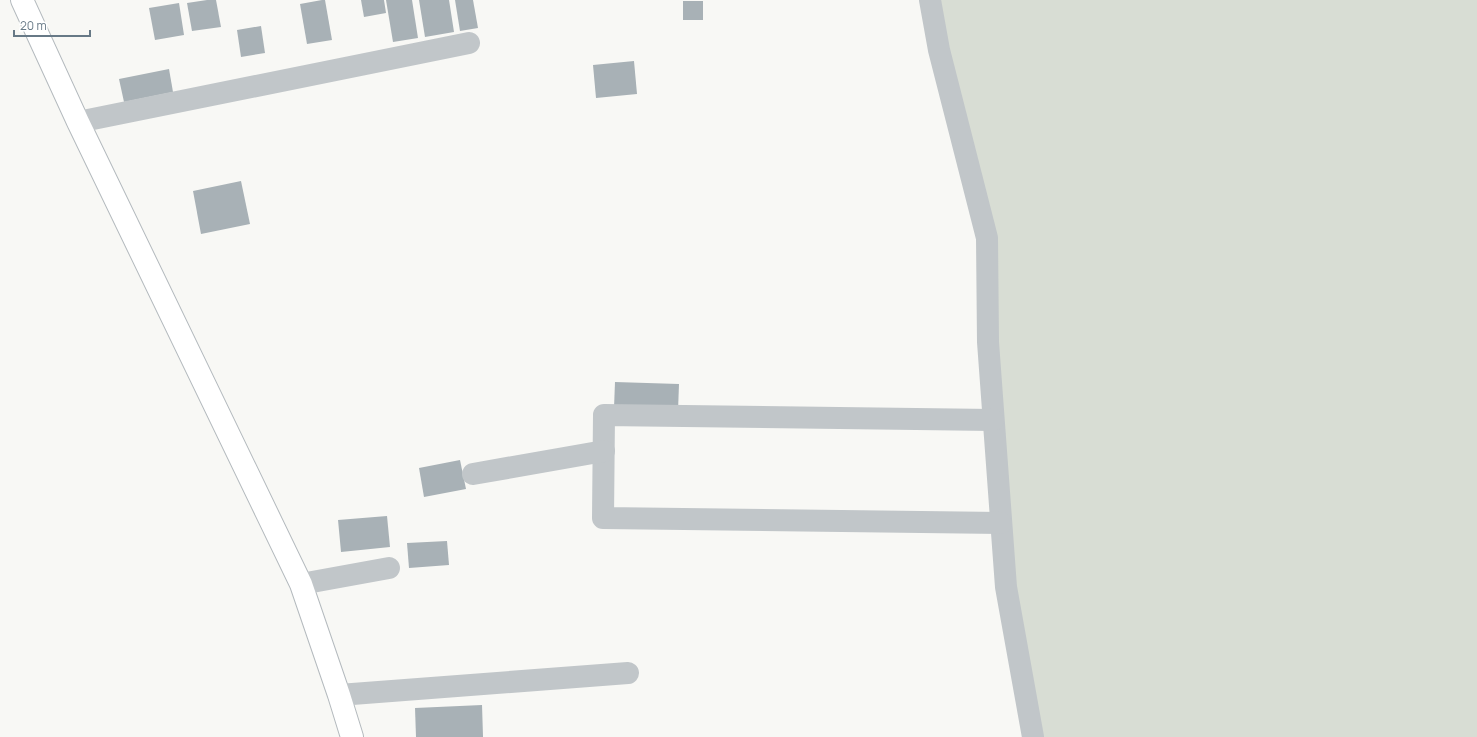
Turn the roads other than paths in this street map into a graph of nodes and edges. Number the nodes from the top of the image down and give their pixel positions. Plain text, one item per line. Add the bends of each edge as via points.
1 (22, 0) edge
2 (930, 0) edge
3 (469, 43) dead end
4 (78, 122) junction
5 (993, 420) junction
6 (604, 451) junction
7 (473, 474) dead end
8 (1001, 523) junction
9 (390, 568) dead end
10 (301, 584) junction
11 (628, 673) dead end
12 (339, 695) junction
13 (352, 737) edge
14 (1033, 737) edge

1 - 4 street
2 - 5 street via 939,50 986,238
3 - 4 street
4 - 10 street
5 - 6 street via 604,415
5 - 8 street
6 - 7 street
6 - 8 street via 603,518
8 - 14 street via 1006,586
9 - 10 street
10 - 12 street
11 - 12 street
12 - 13 street

